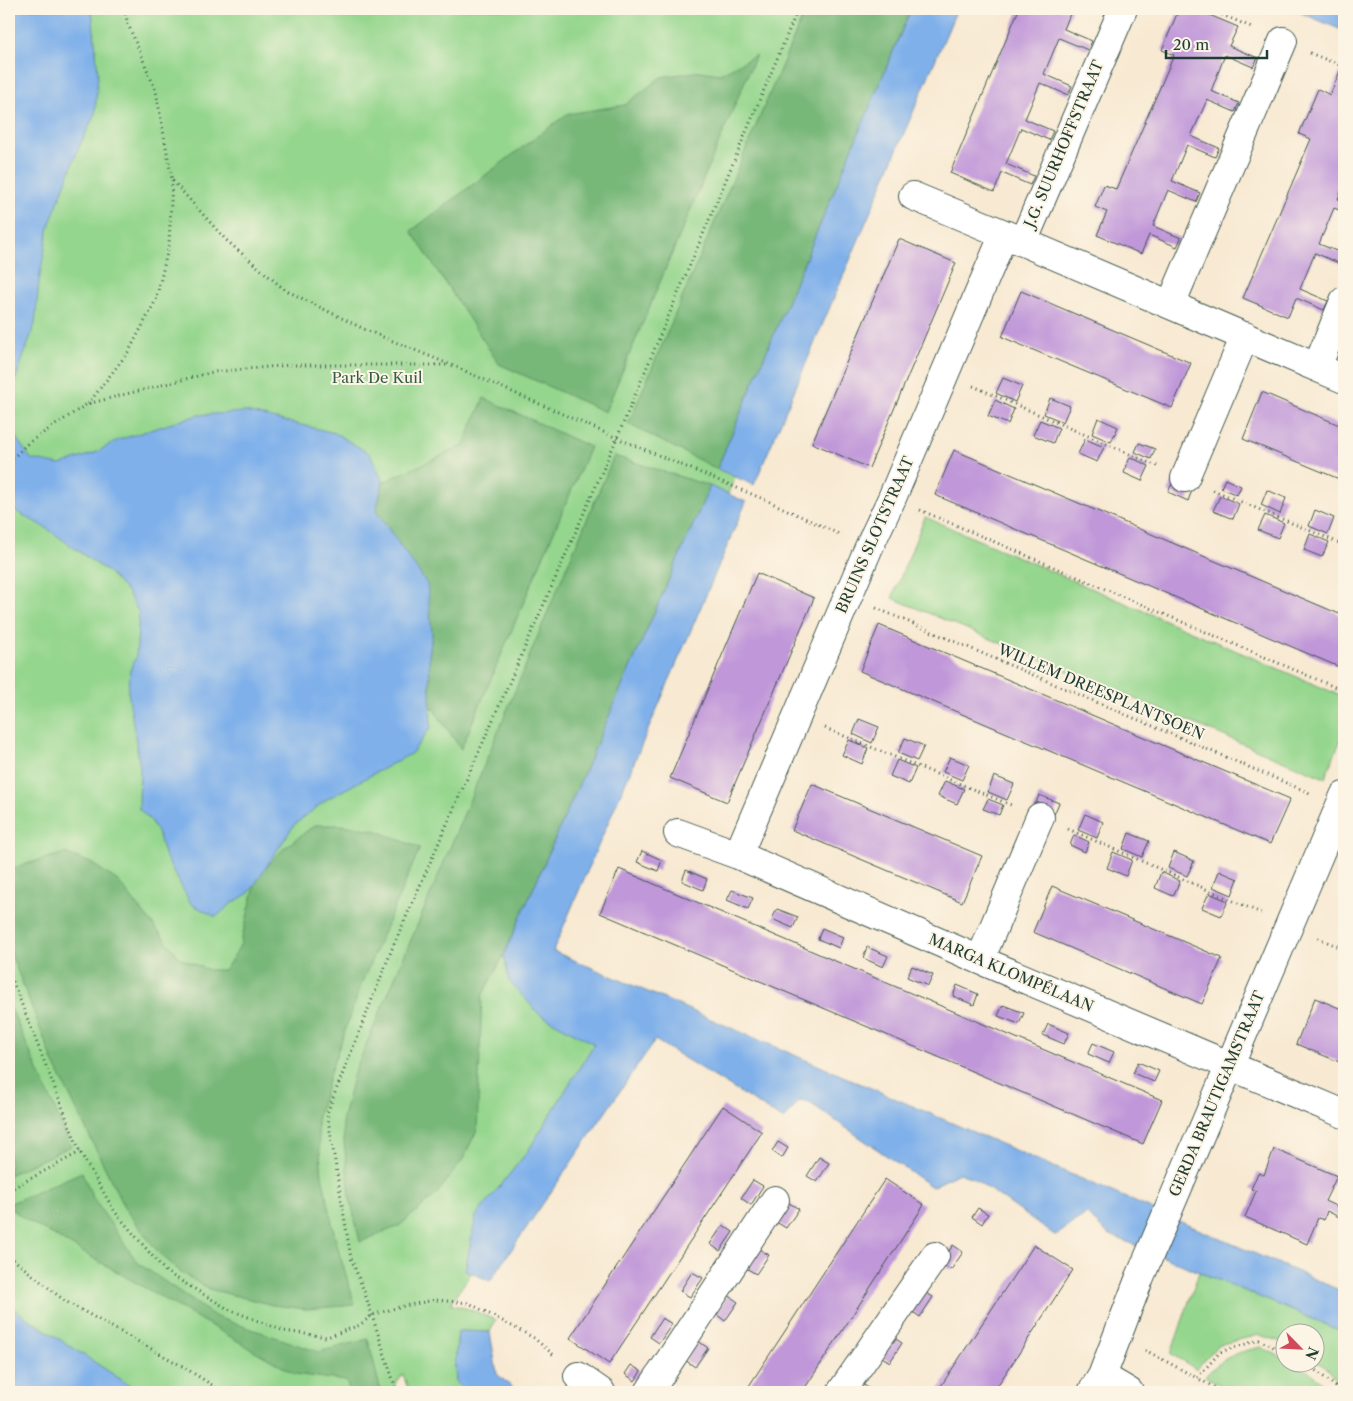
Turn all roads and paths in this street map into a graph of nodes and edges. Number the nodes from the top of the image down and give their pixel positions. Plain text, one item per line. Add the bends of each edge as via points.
1 (124, 9) edge
2 (798, 9) edge
3 (1123, 9) edge
4 (1283, 41) dead end
5 (172, 180) junction
6 (914, 196) dead end
7 (1023, 242) junction
8 (1344, 301) edge
9 (1172, 304) junction
10 (1245, 336) junction
11 (452, 365) junction
12 (1316, 367) junction
13 (945, 374) junction
14 (1344, 379) edge
15 (87, 404) junction
16 (617, 438) junction
17 (9, 462) edge
18 (1184, 478) junction
19 (892, 498) junction
20 (1344, 545) edge
21 (869, 548) junction
22 (848, 596) junction
23 (1344, 691) edge
24 (797, 716) junction
25 (1342, 801) edge
26 (1040, 817) junction
27 (678, 833) dead end
28 (738, 855) junction
29 (1289, 926) junction
30 (1344, 949) edge
31 (980, 960) junction
32 (9, 972) edge
33 (1229, 1065) junction
34 (1344, 1114) edge
35 (80, 1152) junction
36 (9, 1190) edge
37 (775, 1200) dead end
38 (9, 1256) edge
39 (936, 1256) dead end
40 (372, 1315) junction
41 (1118, 1334) junction
42 (1276, 1348) edge
43 (1320, 1374) edge
44 (578, 1376) joint
45 (1197, 1378) junction
46 (1097, 1384) edge
47 (223, 1392) edge
48 (397, 1392) edge
49 (601, 1392) edge
50 (649, 1392) edge
51 (841, 1392) edge
52 (1129, 1392) edge
53 (1223, 1392) edge
54 (1342, 1392) edge

1 - 5 path via 156,91
2 - 16 path
3 - 7 street, J.G. SUURHOFFSTRAAT
4 - 9 street
5 - 11 path via 226,240 285,290 366,330
5 - 15 path via 169,244 156,300 129,351
6 - 7 street
7 - 9 street, J.G. SUURHOFFSTRAAT
7 - 13 street, BRUINS SLOTSTRAAT via 1004,234
8 - 12 street
9 - 10 street, J.G. SUURHOFFSTRAAT
10 - 12 street, J.G. SUURHOFFSTRAAT
10 - 18 street
11 - 15 path via 291,365 213,372
11 - 16 path
12 - 14 street, J.G. SUURHOFFSTRAAT
13 - 18 path
13 - 19 street, BRUINS SLOTSTRAAT
15 - 17 path via 28,443
16 - 21 path via 768,501
16 - 40 path via 392,949 327,1112 351,1258
18 - 20 path
19 - 21 street, BRUINS SLOTSTRAAT
19 - 23 path
21 - 22 street, BRUINS SLOTSTRAAT
22 - 24 street, BRUINS SLOTSTRAAT
22 - 25 path, WILLEM DREESPLANTSOEN
24 - 26 path
24 - 28 street, BRUINS SLOTSTRAAT
25 - 29 street, GERDA BRAUTIGAMSTRAAT
26 - 29 path
26 - 31 street
27 - 28 street, MARGA KLOMPÉLAAN
28 - 31 street, MARGA KLOMPÉLAAN
29 - 30 path
29 - 33 street, GERDA BRAUTIGAMSTRAAT
31 - 33 street, MARGA KLOMPÉLAAN
32 - 35 path
33 - 34 street, MARGA KLOMPÉLAAN
33 - 41 street, GERDA BRAUTIGAMSTRAAT
35 - 36 path
35 - 40 path via 115,1212 166,1272 228,1308 284,1331 327,1337 360,1325
37 - 50 street
38 - 47 path via 65,1301
39 - 51 street
40 - 44 path via 435,1300 469,1303 534,1338
40 - 48 path
41 - 45 path
41 - 46 street, GERDA BRAUTIGAMSTRAAT
42 - 45 path via 1259,1340 1220,1352
43 - 54 path
44 - 49 street
45 - 53 path
46 - 52 street

